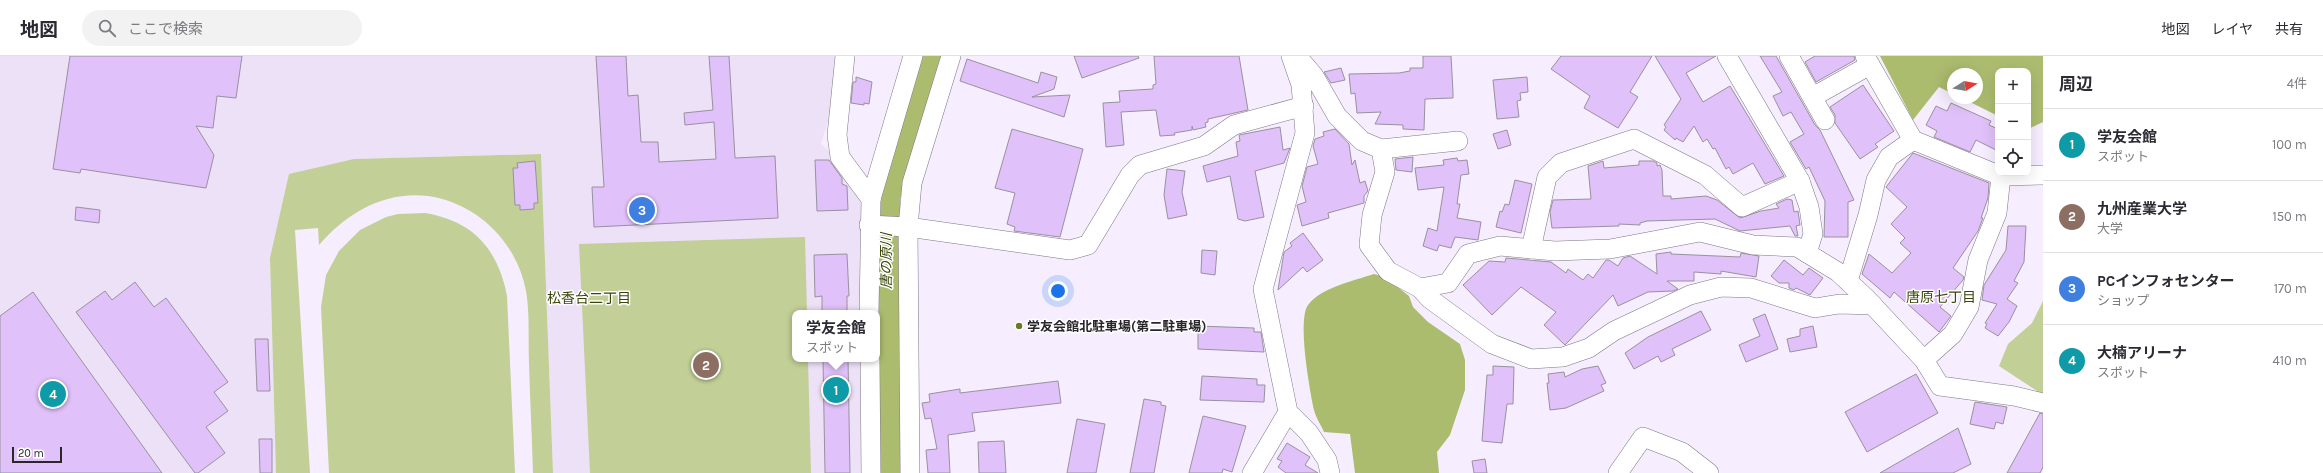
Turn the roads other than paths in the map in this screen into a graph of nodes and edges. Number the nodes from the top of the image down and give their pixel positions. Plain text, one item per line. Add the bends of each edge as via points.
1 (845, 56) edge
2 (913, 56) edge
3 (951, 56) edge
4 (1291, 56) edge
5 (1297, 56) edge
6 (1727, 56) edge
7 (1789, 56) edge
8 (1867, 61) edge
9 (1818, 94) dead end
10 (1304, 106) junction
11 (1825, 120) dead end
12 (1913, 140) junction
13 (1458, 141) dead end
14 (1381, 149) junction
15 (1995, 174) edge
16 (2031, 175) edge
17 (2043, 175) edge
18 (2001, 176) edge
19 (1800, 181) junction
20 (871, 199) junction
21 (869, 225) junction
22 (908, 227) junction
23 (1531, 249) junction
24 (1807, 253) junction
25 (1848, 281) junction
26 (1420, 288) junction
27 (1873, 305) junction
28 (869, 310) edge
29 (1924, 360) junction
30 (870, 362) edge
31 (2043, 403) edge
32 (1288, 412) junction
33 (871, 473) edge
34 (910, 473) edge
35 (1252, 473) edge
36 (1330, 473) edge
37 (1618, 473) edge
38 (1709, 473) edge

1 - 20 street via 837,135 840,157
2 - 20 street
3 - 22 street via 912,183
4 - 10 street via 1301,85
5 - 14 street via 1314,76 1337,116 1362,141
6 - 19 street
7 - 11 street
8 - 9 street
8 - 12 street
10 - 22 street via 1234,125 1204,146 1140,165 1130,175 1088,245 1081,248 1070,250
10 - 32 street via 1305,133 1263,289
12 - 15 street
12 - 25 street via 1889,157 1876,180
13 - 14 street
14 - 26 street via 1385,172 1372,215 1369,244 1388,271
16 - 17 street
18 - 29 street via 1997,213 1978,260 1968,307 1953,334
19 - 23 street via 1742,207 1705,175 1634,139 1561,163 1547,177
19 - 24 street via 1809,207 1813,234
20 - 21 street
21 - 22 street
21 - 28 street
22 - 34 street
23 - 24 street via 1610,249 1700,232 1753,245 1797,247
23 - 26 street via 1500,246 1468,254 1448,283
24 - 25 street
25 - 27 street
26 - 27 street via 1430,299 1492,344 1531,359 1563,357 1589,348 1614,331 1690,295 1721,287 1751,288 1815,308 1839,304
27 - 29 street
29 - 31 street via 1940,386 2014,396
30 - 33 street
32 - 35 street
32 - 36 street via 1309,433 1327,460
37 - 38 street via 1643,437 1682,452

